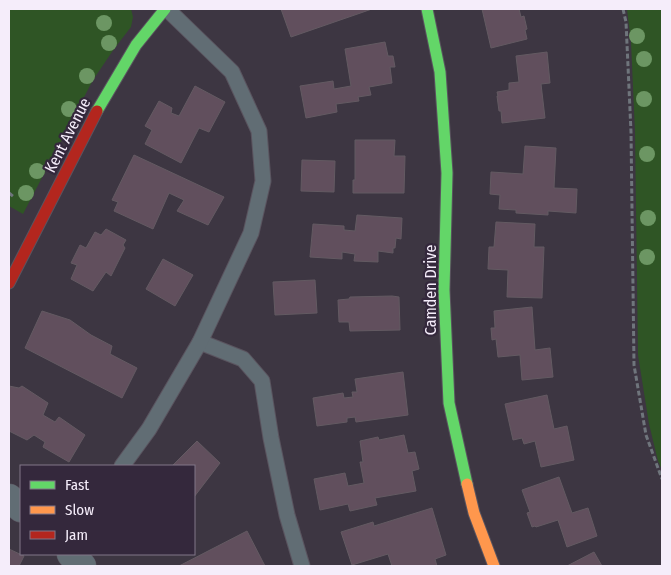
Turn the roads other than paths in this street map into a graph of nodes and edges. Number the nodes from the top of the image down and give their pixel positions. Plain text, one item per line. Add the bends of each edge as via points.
1 (166, 9) edge
2 (427, 9) edge
3 (9, 283) edge
4 (200, 342) junction
5 (123, 465) edge
6 (9, 498) edge
7 (20, 507) edge
8 (73, 555) edge
9 (82, 566) edge
10 (302, 566) edge
11 (494, 566) edge

1 - 3 street, Kent Avenue via 136,45 99,106
1 - 4 lane via 232,72 259,131 263,181 250,233
2 - 11 street, Camden Drive via 440,72 447,173 444,290 449,403 474,513
4 - 5 lane via 149,429
4 - 10 lane via 243,359 262,381 287,515
6 - 7 street
8 - 9 street

